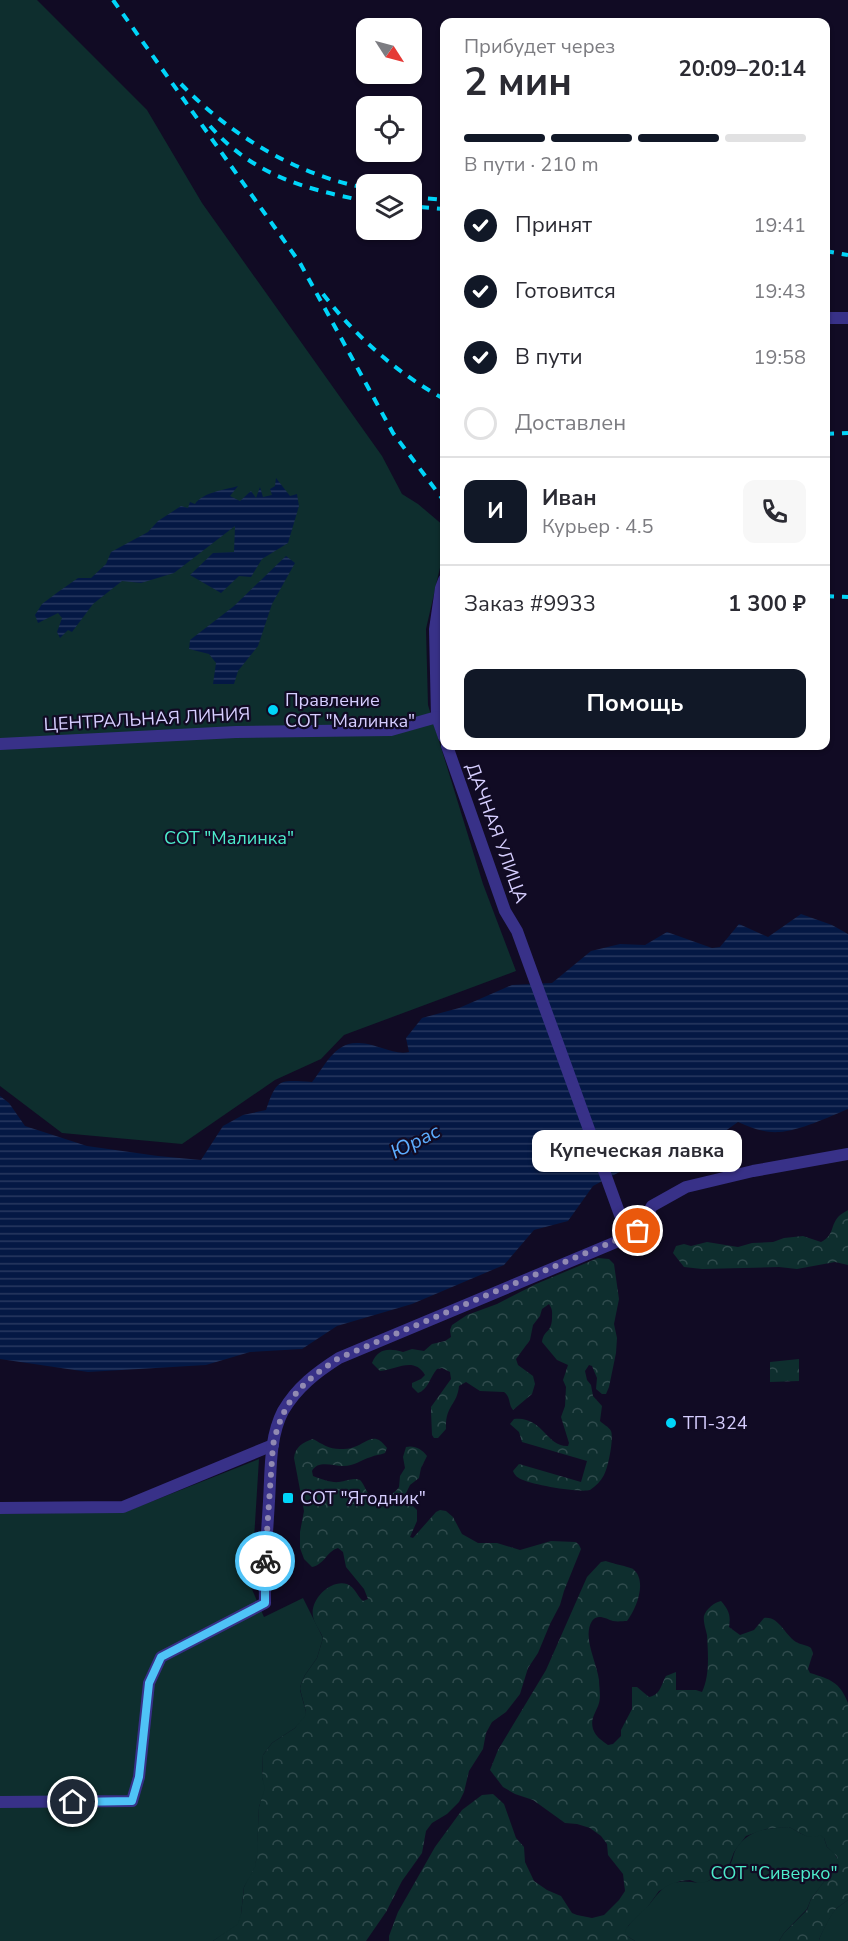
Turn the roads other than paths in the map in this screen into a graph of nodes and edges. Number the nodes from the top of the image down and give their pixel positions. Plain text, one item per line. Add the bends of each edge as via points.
1 (830, 318) edge
2 (848, 318) edge
3 (440, 595) edge
4 (437, 717) junction
5 (440, 726) edge
6 (0, 744) edge
7 (448, 750) edge
8 (848, 1154) edge
9 (628, 1237) junction
10 (273, 1445) junction
11 (0, 1508) edge
12 (0, 1802) edge

1 - 2 street
3 - 4 street via 435,629
4 - 5 street
4 - 6 street, ЦЕНТРАЛЬНАЯ ЛИНИЯ via 391,730 237,732
7 - 9 street, ДАЧНАЯ УЛИЦА
8 - 9 street via 686,1187 652,1206 638,1231
9 - 10 street via 339,1358 296,1392 283,1412
10 - 11 street via 123,1507
10 - 12 street via 265,1603 161,1657 149,1683 139,1777 132,1801

